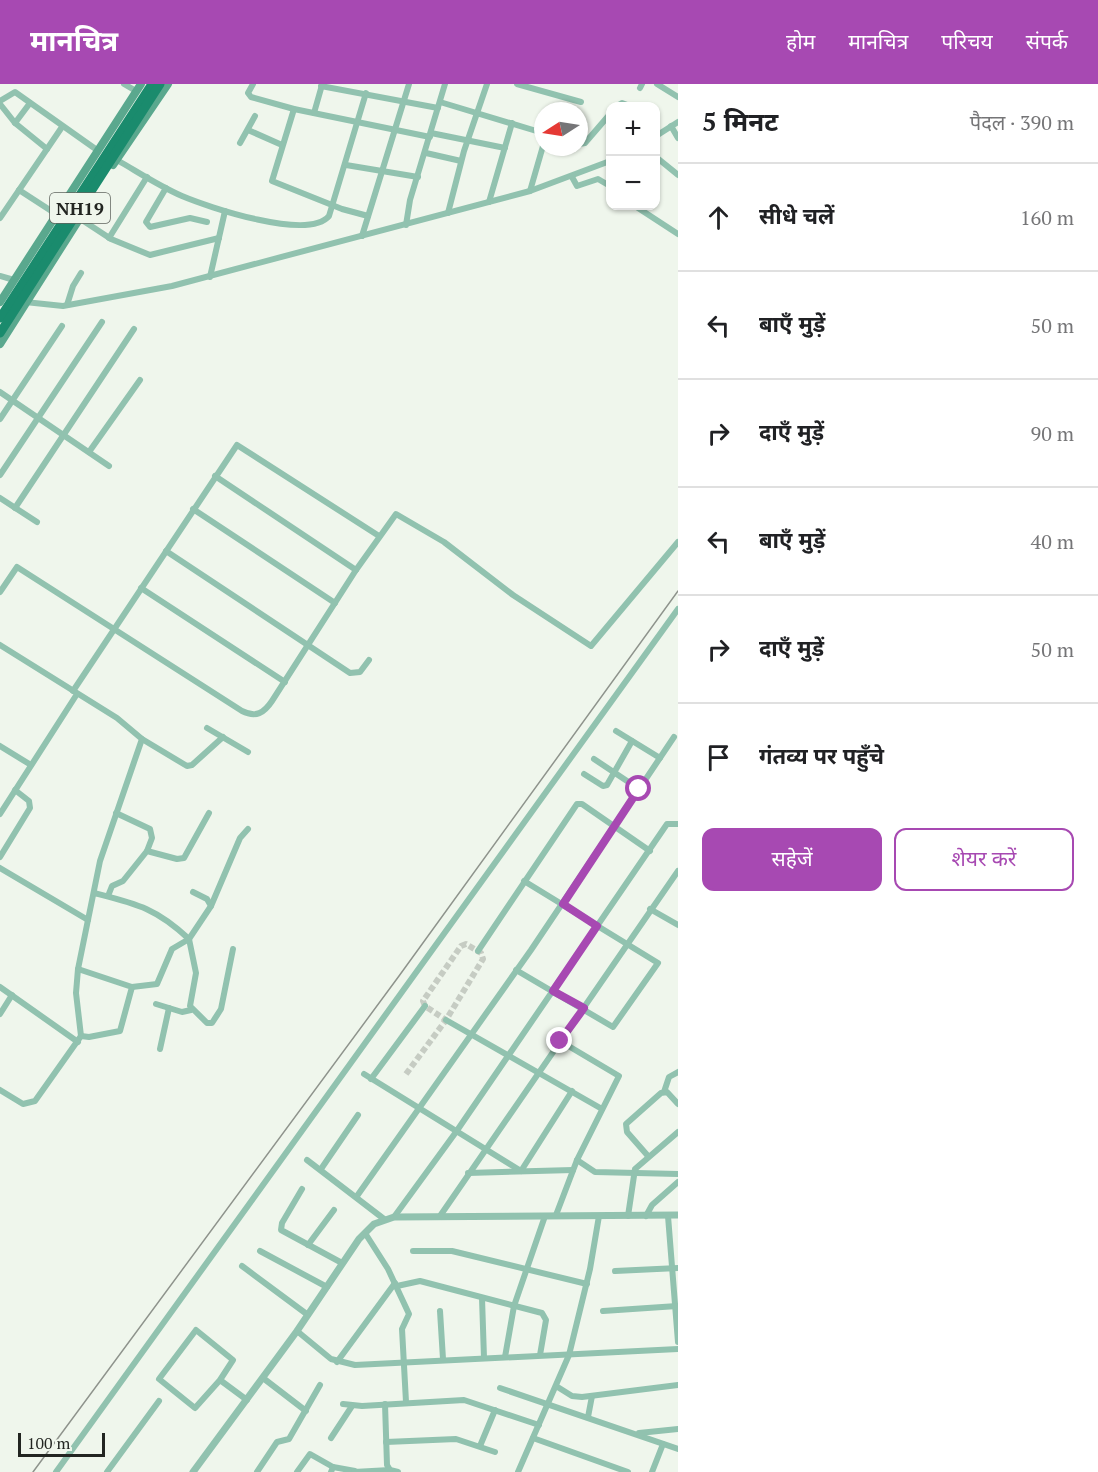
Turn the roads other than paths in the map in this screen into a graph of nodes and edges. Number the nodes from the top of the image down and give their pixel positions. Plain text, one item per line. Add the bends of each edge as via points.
1 (124, 84) edge
2 (152, 84) edge
3 (160, 84) edge
4 (168, 84) edge
5 (253, 84) edge
6 (409, 84) edge
7 (445, 84) edge
8 (487, 84) edge
9 (517, 84) edge
10 (657, 84) edge
11 (322, 85) edge
12 (138, 87) edge
13 (366, 93) junction
14 (678, 97) edge
15 (404, 100) junction
16 (581, 102) dead end
17 (0, 103) edge
18 (30, 103) junction
19 (439, 105) junction
20 (294, 109) junction
21 (314, 113) junction
22 (478, 113) junction
23 (255, 116) dead end
24 (606, 119) edge
25 (359, 122) junction
26 (678, 122) edge
27 (15, 123) junction
28 (512, 123) junction
29 (671, 126) junction
30 (62, 127) junction
31 (395, 128) junction
32 (248, 130) junction
33 (534, 130) edge
34 (660, 132) edge
35 (431, 135) junction
36 (678, 138) edge
37 (588, 140) edge
38 (468, 141) junction
39 (240, 143) dead end
40 (282, 145) junction
41 (505, 148) junction
42 (47, 149) junction
43 (98, 150) junction
44 (426, 153) junction
45 (540, 156) edge
46 (117, 160) junction
47 (660, 160) edge
48 (461, 161) junction
49 (606, 163) edge
50 (346, 165) junction
51 (381, 171) junction
52 (678, 175) edge
53 (147, 177) junction
54 (417, 177) junction
55 (572, 177) junction
56 (606, 184) edge
57 (166, 188) junction
58 (19, 190) junction
59 (531, 191) junction
60 (489, 202) junction
61 (332, 205) junction
62 (640, 210) edge
63 (225, 211) junction
64 (448, 213) junction
65 (56, 214) junction
66 (368, 216) junction
67 (0, 218) edge
68 (79, 218) junction
69 (207, 222) dead end
70 (406, 225) junction
71 (678, 234) edge
72 (362, 236) junction
73 (109, 238) junction
74 (219, 238) junction
75 (81, 273) dead end
76 (0, 276) edge
77 (210, 277) junction
78 (14, 280) junction
79 (6, 292) junction
80 (0, 302) edge
81 (26, 302) junction
82 (67, 305) junction
83 (0, 316) edge
84 (17, 317) junction
85 (102, 322) dead end
86 (62, 326) dead end
87 (134, 328) dead end
88 (0, 333) edge
89 (0, 344) edge
90 (140, 380) dead end
91 (0, 392) edge
92 (12, 401) junction
93 (36, 418) junction
94 (0, 419) edge
95 (63, 435) junction
96 (89, 452) junction
97 (109, 466) dead end
98 (0, 475) edge
99 (215, 476) junction
100 (0, 498) edge
101 (15, 508) junction
102 (194, 509) junction
103 (37, 522) dead end
104 (379, 536) junction
105 (678, 542) edge
106 (166, 551) junction
107 (356, 570) junction
108 (141, 588) junction
109 (0, 592) edge
110 (335, 603) junction
111 (678, 609) edge
112 (114, 629) junction
113 (309, 644) junction
114 (0, 645) edge
115 (369, 660) dead end
116 (285, 682) junction
117 (75, 693) junction
118 (207, 728) dead end
119 (615, 731) dead end
120 (223, 737) junction
121 (674, 737) dead end
122 (142, 739) junction
123 (632, 741) junction
124 (0, 746) edge
125 (248, 752) dead end
126 (660, 758) junction
127 (594, 759) dead end
128 (31, 765) junction
129 (614, 772) junction
130 (584, 774) dead end
131 (639, 789) junction
132 (15, 790) junction
133 (116, 813) junction
134 (209, 813) dead end
135 (0, 814) edge
136 (678, 824) edge
137 (614, 826) junction
138 (248, 829) dead end
139 (147, 851) junction
140 (650, 851) junction
141 (0, 857) edge
142 (0, 868) edge
143 (678, 871) edge
144 (524, 881) junction
145 (193, 892) dead end
146 (94, 893) junction
147 (108, 896) junction
148 (563, 904) junction
149 (211, 906) junction
150 (650, 909) junction
151 (88, 920) junction
152 (678, 925) edge
153 (597, 926) junction
154 (189, 939) junction
155 (628, 943) junction
156 (233, 949) dead end
157 (478, 951) dead end
158 (78, 969) junction
159 (516, 970) junction
160 (0, 987) edge
161 (132, 987) junction
162 (553, 991) junction
163 (12, 995) junction
164 (156, 1004) dead end
165 (424, 1006) dead end
166 (169, 1008) junction
167 (584, 1008) junction
168 (191, 1010) junction
169 (0, 1014) edge
170 (446, 1020) tunnel mouth
171 (471, 1035) junction
172 (80, 1039) junction
173 (560, 1041) junction
174 (160, 1049) dead end
175 (508, 1056) junction
176 (678, 1072) edge
177 (538, 1073) junction
178 (364, 1074) dead end
179 (371, 1079) junction
180 (0, 1090) edge
181 (572, 1091) junction
182 (664, 1092) junction
183 (678, 1104) edge
184 (602, 1109) junction
185 (418, 1110) junction
186 (358, 1115) dead end
187 (456, 1132) junction
188 (678, 1132) edge
189 (486, 1151) junction
190 (648, 1156) junction
191 (306, 1160) dead end
192 (577, 1160) junction
193 (321, 1169) junction
194 (573, 1170) junction
195 (521, 1171) junction
196 (468, 1173) junction
197 (633, 1174) junction
198 (678, 1174) edge
199 (678, 1182) edge
200 (302, 1189) dead end
201 (357, 1196) junction
202 (334, 1210) dead end
203 (556, 1215) junction
204 (678, 1215) edge
205 (440, 1216) junction
206 (546, 1216) junction
207 (599, 1216) junction
208 (628, 1216) junction
209 (646, 1216) junction
210 (668, 1216) junction
211 (394, 1217) junction
212 (384, 1219) junction
213 (365, 1233) junction
214 (308, 1245) junction
215 (260, 1251) dead end
216 (413, 1251) dead end
217 (342, 1263) junction
218 (242, 1266) dead end
219 (675, 1268) edge
220 (525, 1269) junction
221 (615, 1271) dead end
222 (586, 1284) junction
223 (396, 1285) junction
224 (327, 1287) junction
225 (482, 1298) junction
226 (514, 1306) junction
227 (676, 1306) edge
228 (440, 1311) dead end
229 (603, 1311) dead end
230 (308, 1315) junction
231 (297, 1331) junction
232 (678, 1342) edge
233 (678, 1349) edge
234 (540, 1355) junction
235 (569, 1355) junction
236 (505, 1357) junction
237 (484, 1358) junction
238 (443, 1359) junction
239 (337, 1362) junction
240 (402, 1362) junction
241 (263, 1378) junction
242 (220, 1380) junction
243 (320, 1384) dead end
244 (556, 1386) junction
245 (678, 1386) edge
246 (501, 1388) dead end
247 (592, 1396) junction
248 (247, 1400) junction
249 (159, 1401) dead end
250 (406, 1402) junction
251 (548, 1403) junction
252 (343, 1404) dead end
253 (385, 1404) junction
254 (352, 1406) junction
255 (495, 1410) junction
256 (306, 1411) junction
257 (588, 1417) junction
258 (539, 1425) junction
259 (678, 1429) edge
260 (635, 1434) junction
261 (331, 1438) dead end
262 (533, 1438) junction
263 (386, 1442) junction
264 (663, 1444) junction
265 (480, 1446) junction
266 (678, 1449) edge
267 (495, 1452) dead end
268 (259, 1469) edge
269 (332, 1470) edge
270 (390, 1470) junction
271 (354, 1471) edge
272 (56, 1472) edge
273 (106, 1472) edge
274 (193, 1472) edge
275 (269, 1472) edge
276 (297, 1472) edge
277 (398, 1472) edge
278 (518, 1472) edge
279 (628, 1472) edge
280 (652, 1472) edge

1 - 12 street
2 - 83 highway, NH19, bridge
3 - 88 highway, NH19, bridge
4 - 46 main road
5 - 20 street via 248,93 251,97
6 - 15 street
7 - 19 street
8 - 22 street
9 - 16 street
10 - 14 street
11 - 13 street
11 - 21 street
12 - 43 main road
13 - 15 street
13 - 25 street
15 - 19 street
15 - 31 street
17 - 18 street via 13,92
17 - 27 street
18 - 27 street
18 - 30 street
19 - 22 street
19 - 35 street
20 - 21 street
20 - 40 street
21 - 25 street
22 - 28 street
22 - 38 street
23 - 32 street
24 - 37 street
25 - 31 street
25 - 50 street
26 - 29 street
27 - 42 street
28 - 33 street
28 - 41 street
29 - 34 street
29 - 36 street
30 - 42 street
30 - 43 street
31 - 35 street
31 - 51 street
32 - 39 street
32 - 40 street
35 - 38 street
35 - 44 street
38 - 41 street
38 - 48 street
40 - 61 street via 272,181
41 - 60 street
42 - 58 street
43 - 65 main road
44 - 48 street
44 - 54 street
45 - 59 street
46 - 53 street
46 - 68 main road
47 - 52 street
48 - 64 street
49 - 55 street
50 - 51 street
50 - 61 street
51 - 54 street
51 - 66 street
53 - 57 street
53 - 73 street
54 - 70 street
55 - 56 street via 577,186 598,179
55 - 59 street
57 - 63 street
57 - 69 street via 146,222 150,227 190,218
58 - 65 street
58 - 67 street
59 - 60 street
60 - 64 street
61 - 63 street via 326,219 301,226
61 - 66 street
62 - 71 street
63 - 74 street
64 - 70 street
65 - 78 main road
66 - 72 street
68 - 73 street
68 - 81 main road
70 - 72 street
72 - 77 street
73 - 74 street via 150,255
74 - 77 street
75 - 82 street
76 - 78 street
77 - 82 street
78 - 79 main road
79 - 80 main road
79 - 81 street
81 - 82 street
81 - 84 main road
83 - 84 street
84 - 89 main road
85 - 93 street
86 - 92 street
87 - 95 street
90 - 96 street
91 - 92 street
92 - 93 street
92 - 94 street
93 - 95 street
93 - 98 street
95 - 96 street
95 - 101 street
96 - 97 street
99 - 102 street
99 - 104 street via 233,447 241,446
99 - 107 street
100 - 101 street
101 - 103 street
102 - 106 street
102 - 110 street
104 - 105 street via 394,515 400,514 588,644 595,644
104 - 107 street
106 - 108 street
106 - 113 street
107 - 110 street
108 - 112 street
108 - 116 street
109 - 112 street via 17,567
110 - 113 street
111 - 272 street
112 - 116 street via 248,714 266,710
112 - 117 street
113 - 115 street via 353,674 360,672
113 - 116 street
114 - 117 street
117 - 122 street via 117,718
117 - 128 street
118 - 120 street
119 - 123 street
120 - 122 street via 187,766
120 - 125 street
121 - 126 street
122 - 133 street
123 - 126 street
123 - 129 street
124 - 128 street
126 - 131 street
127 - 129 street
128 - 132 street
129 - 130 street via 605,786
129 - 131 street
131 - 137 street
132 - 135 street
132 - 141 street via 30,808
133 - 139 street via 150,829 152,838
133 - 146 street
134 - 139 street via 184,858
136 - 140 street via 667,824
137 - 140 street
137 - 144 street via 578,804
137 - 148 street
138 - 149 street via 240,838
139 - 147 street via 123,881 112,885
140 - 153 street
142 - 151 street
143 - 150 street
144 - 148 street
144 - 157 street
145 - 149 street via 207,899
146 - 147 street
146 - 151 street
147 - 154 street via 155,911
148 - 153 street
148 - 159 street
149 - 154 street
150 - 152 street
150 - 155 street
151 - 158 street
153 - 155 street
153 - 162 street
154 - 161 street via 172,949 157,984
154 - 168 street via 196,973
155 - 167 street
155 - 167 street via 656,960 657,966 613,1027
156 - 168 street via 218,1017 208,1023
158 - 161 street
158 - 172 street
159 - 162 street
159 - 171 street
160 - 163 street
161 - 172 street via 120,1031
162 - 167 street
162 - 175 street
163 - 169 street
163 - 172 street
164 - 166 street
165 - 179 street
166 - 168 street
166 - 174 street
167 - 173 street
170 - 171 street
171 - 175 street
171 - 185 street
172 - 180 street via 35,1101 23,1104
173 - 177 street
173 - 184 street via 619,1076
175 - 177 street
175 - 187 street
176 - 182 street via 669,1077
177 - 181 street
177 - 189 street
178 - 179 street
179 - 185 street
181 - 184 street
181 - 195 street
182 - 183 street
182 - 190 street via 626,1124 627,1132
184 - 192 street
185 - 187 street
185 - 201 street
186 - 193 street
187 - 189 street
187 - 211 street
188 - 190 street
189 - 195 street
189 - 196 street
190 - 197 street
191 - 193 street
192 - 194 street
192 - 197 street via 595,1172
193 - 201 street
194 - 195 street
194 - 203 street
195 - 196 street
196 - 205 street
197 - 198 street
197 - 208 street
199 - 209 street via 652,1205
200 - 214 street via 281,1227 283,1232
201 - 212 street
202 - 214 street
203 - 206 street
203 - 207 street
204 - 210 street
205 - 206 street
205 - 211 street
206 - 220 street
207 - 208 street
207 - 222 street
208 - 209 street
209 - 210 street
210 - 219 street
211 - 212 street
212 - 213 street
213 - 217 street
213 - 223 street
214 - 217 street
215 - 224 street
216 - 220 street via 452,1251
217 - 224 street
218 - 230 street
219 - 221 street
219 - 227 street
220 - 222 street
220 - 226 street
222 - 235 street
223 - 225 street via 420,1281
223 - 239 street
223 - 240 street via 409,1314 402,1329
224 - 230 street
225 - 226 street
225 - 237 street
226 - 234 street via 545,1316
226 - 236 street
227 - 229 street
227 - 232 street
228 - 238 street
230 - 231 street
231 - 239 street
231 - 241 street
233 - 235 street
234 - 235 street
234 - 236 street
235 - 244 street
236 - 237 street
237 - 238 street
238 - 240 street
239 - 240 street
240 - 250 street
241 - 248 street
241 - 256 street
242 - 242 street via 195,1408 159,1379 196,1330 233,1360
242 - 248 street
243 - 256 street
244 - 247 street via 572,1396
244 - 251 street
245 - 247 street
246 - 251 street
247 - 257 street
248 - 274 street
249 - 273 street
250 - 253 street
250 - 255 street via 464,1400
251 - 257 street
251 - 258 street
252 - 254 street
253 - 254 street
253 - 263 street
254 - 261 street
255 - 258 street
255 - 265 street
256 - 268 street via 289,1439 277,1442
257 - 260 street
258 - 262 street
259 - 260 street
260 - 264 street
262 - 278 street
262 - 279 street
263 - 265 street via 456,1439
263 - 270 street
264 - 266 street
264 - 280 street
265 - 267 street
268 - 275 street
269 - 271 street
269 - 276 street via 310,1454
270 - 271 street
270 - 277 street

